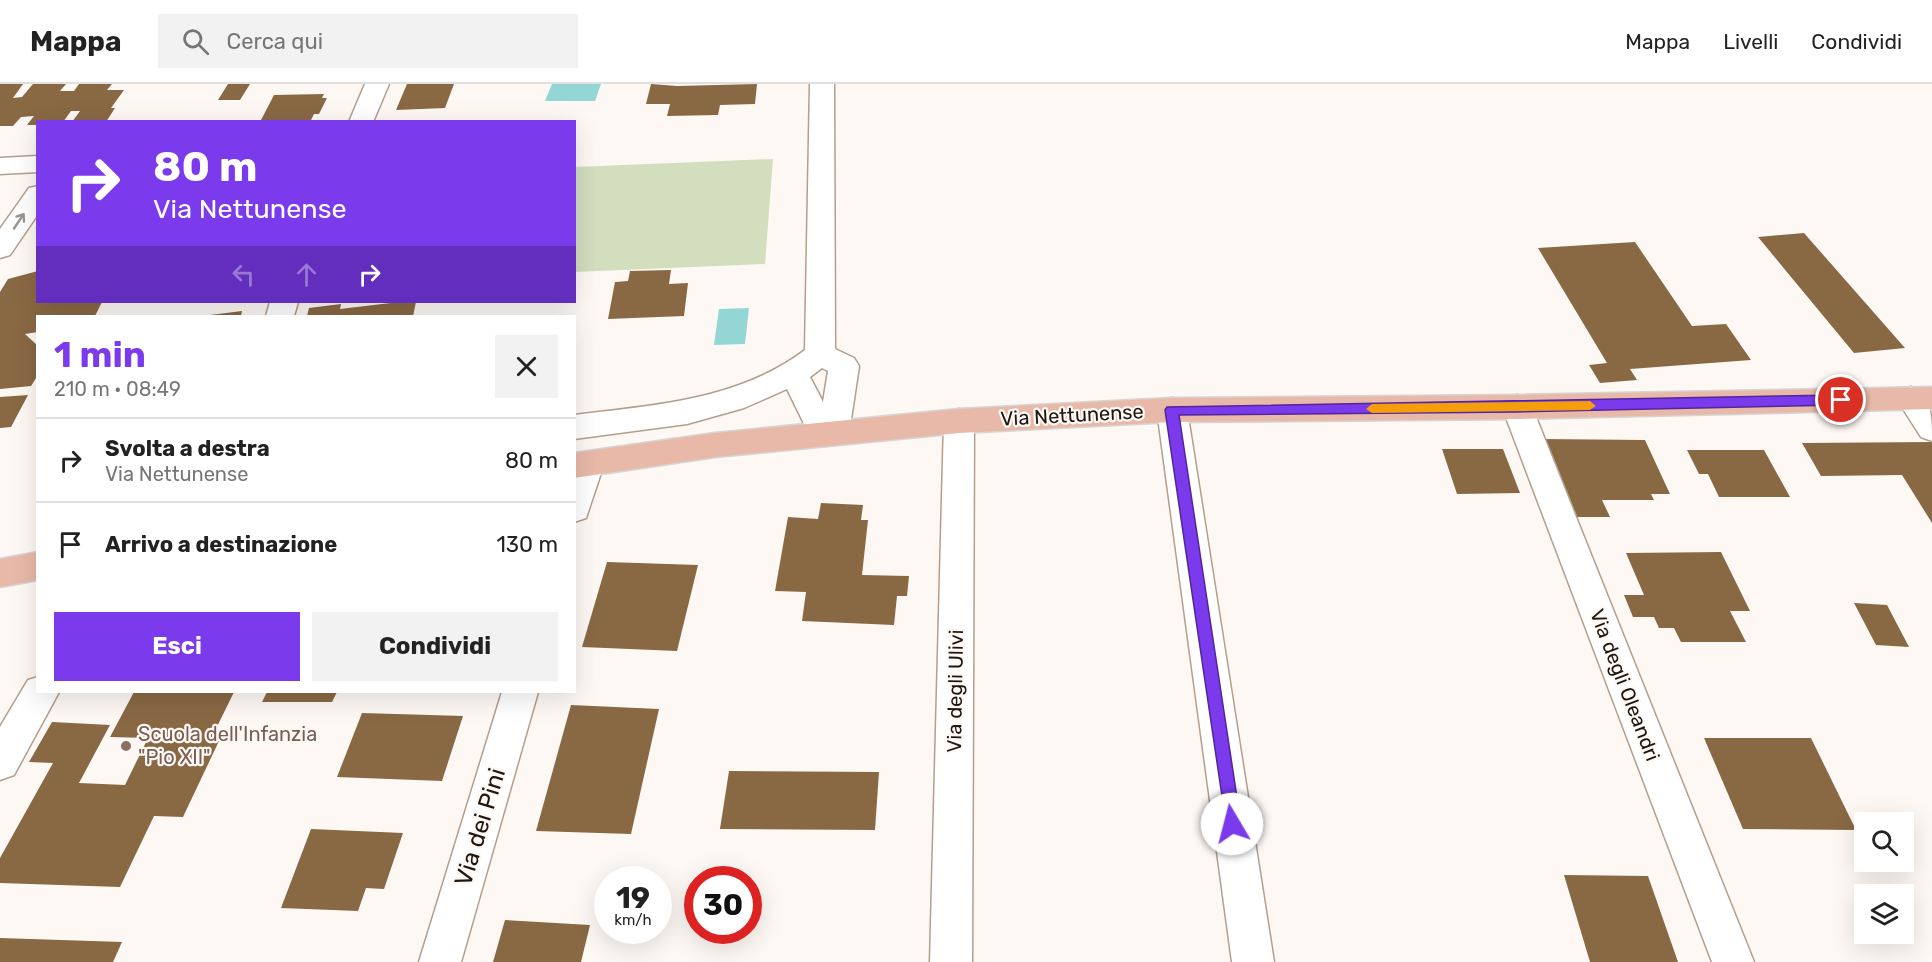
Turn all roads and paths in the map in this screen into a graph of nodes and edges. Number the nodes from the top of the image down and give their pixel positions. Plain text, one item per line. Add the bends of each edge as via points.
1 (377, 84) edge
2 (822, 84) edge
3 (362, 120) edge
4 (36, 164) edge
5 (0, 166) edge
6 (36, 197) edge
7 (0, 249) edge
8 (820, 354) junction
9 (794, 374) junction
10 (1921, 398) edge
11 (1517, 407) junction
12 (1172, 410) junction
13 (959, 421) junction
14 (576, 427) edge
15 (1932, 429) edge
16 (828, 434) junction
17 (581, 465) edge
18 (576, 496) edge
19 (36, 566) edge
20 (0, 573) edge
21 (40, 693) edge
22 (520, 693) edge
23 (0, 762) edge
24 (440, 962) edge
25 (951, 962) edge
26 (1252, 962) edge
27 (1734, 962) edge

1 - 3 street
2 - 8 street
4 - 5 street
7 -> 6 street
8 - 9 street
8 - 16 street via 844,366
9 - 14 street via 733,400 687,412
9 - 16 street
10 - 11 main road, Via Nettunense
10 - 15 street
11 - 12 main road, Via Nettunense
11 - 27 street, Via degli Oleandri
12 - 13 main road, Via Nettunense
12 - 26 street
13 - 16 main road, Via Nettunense
13 - 25 street, Via degli Ulivi
16 - 17 main road, Via Nettunense via 715,445
17 - 18 street
19 - 20 main road
21 - 23 street
22 - 24 street, Via dei Pini

